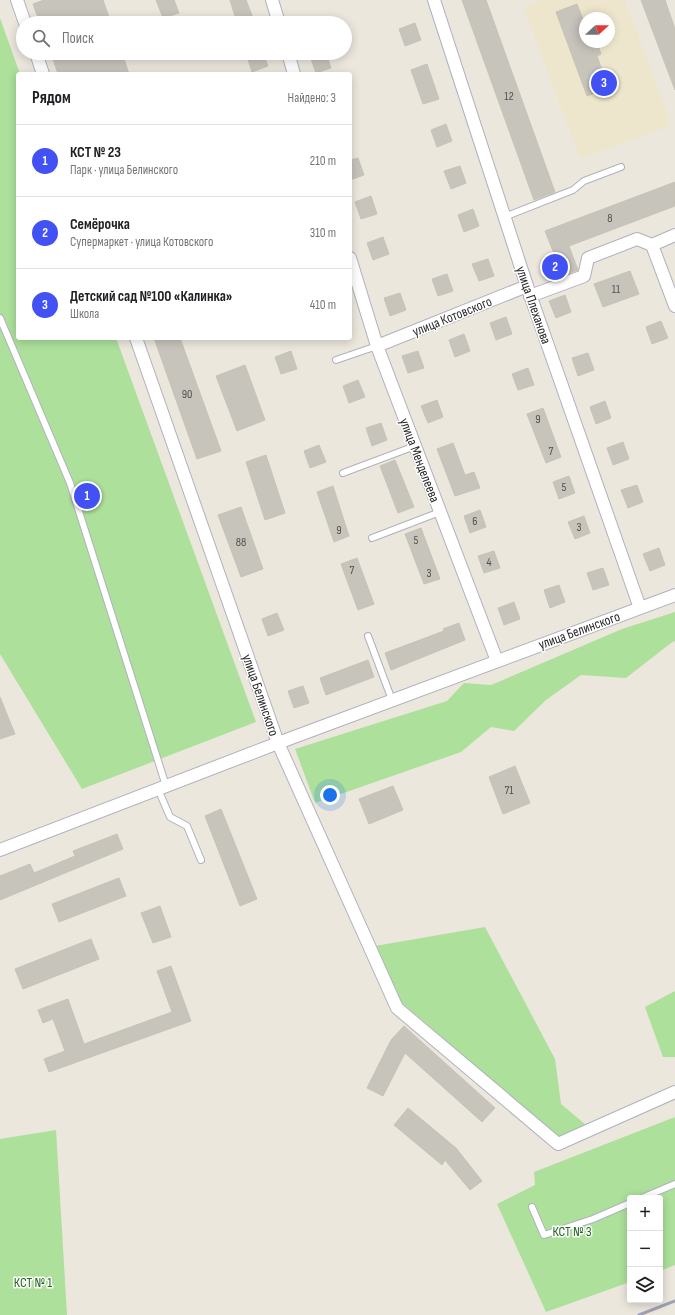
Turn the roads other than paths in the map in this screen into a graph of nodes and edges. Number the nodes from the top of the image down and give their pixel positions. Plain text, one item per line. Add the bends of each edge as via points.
1 (17, 0) edge
2 (272, 0) edge
3 (434, 0) edge
4 (23, 16) edge
5 (277, 16) edge
6 (38, 60) edge
7 (290, 60) edge
8 (42, 72) edge
9 (293, 72) edge
10 (621, 167) dead end
11 (504, 216) junction
12 (675, 235) edge
13 (652, 245) junction
14 (352, 265) edge
15 (529, 291) junction
16 (675, 306) edge
17 (0, 318) edge
18 (137, 340) edge
19 (377, 346) junction
20 (336, 360) dead end
21 (415, 446) junction
22 (343, 473) dead end
23 (440, 512) junction
24 (372, 538) dead end
25 (675, 595) edge
26 (640, 608) junction
27 (368, 636) dead end
28 (497, 660) junction
29 (392, 700) junction
30 (278, 743) junction
31 (162, 788) junction
32 (0, 850) edge
33 (201, 860) dead end
34 (675, 1092) edge
35 (675, 1184) edge
36 (649, 1195) edge
37 (627, 1204) edge
38 (532, 1207) dead end

1 - 4 street
2 - 5 street
3 - 11 street, улица Плеханова
6 - 8 street
7 - 9 street
10 - 11 lane via 584,181 573,190
11 - 15 street, улица Плеханова
12 - 13 street
13 - 15 street, улица Котовского via 637,239 603,251 588,258 584,276
13 - 16 street
14 - 19 street, улица Менделеева
15 - 19 street, улица Котовского
15 - 26 street, улица Плеханова
17 - 31 lane via 70,483
18 - 30 street, улица Белинского
19 - 20 lane
19 - 21 street, улица Менделеева
21 - 22 lane
21 - 23 street, улица Менделеева
23 - 24 lane
23 - 28 street, улица Менделеева
25 - 26 street, улица Белинского
26 - 28 street, улица Белинского
27 - 29 lane
28 - 29 street, улица Белинского
29 - 30 street, улица Белинского
30 - 31 street
30 - 34 street via 397,1008 558,1144
31 - 32 street
31 - 33 lane via 170,817 187,826
35 - 36 lane
37 - 38 lane via 594,1219 544,1235

